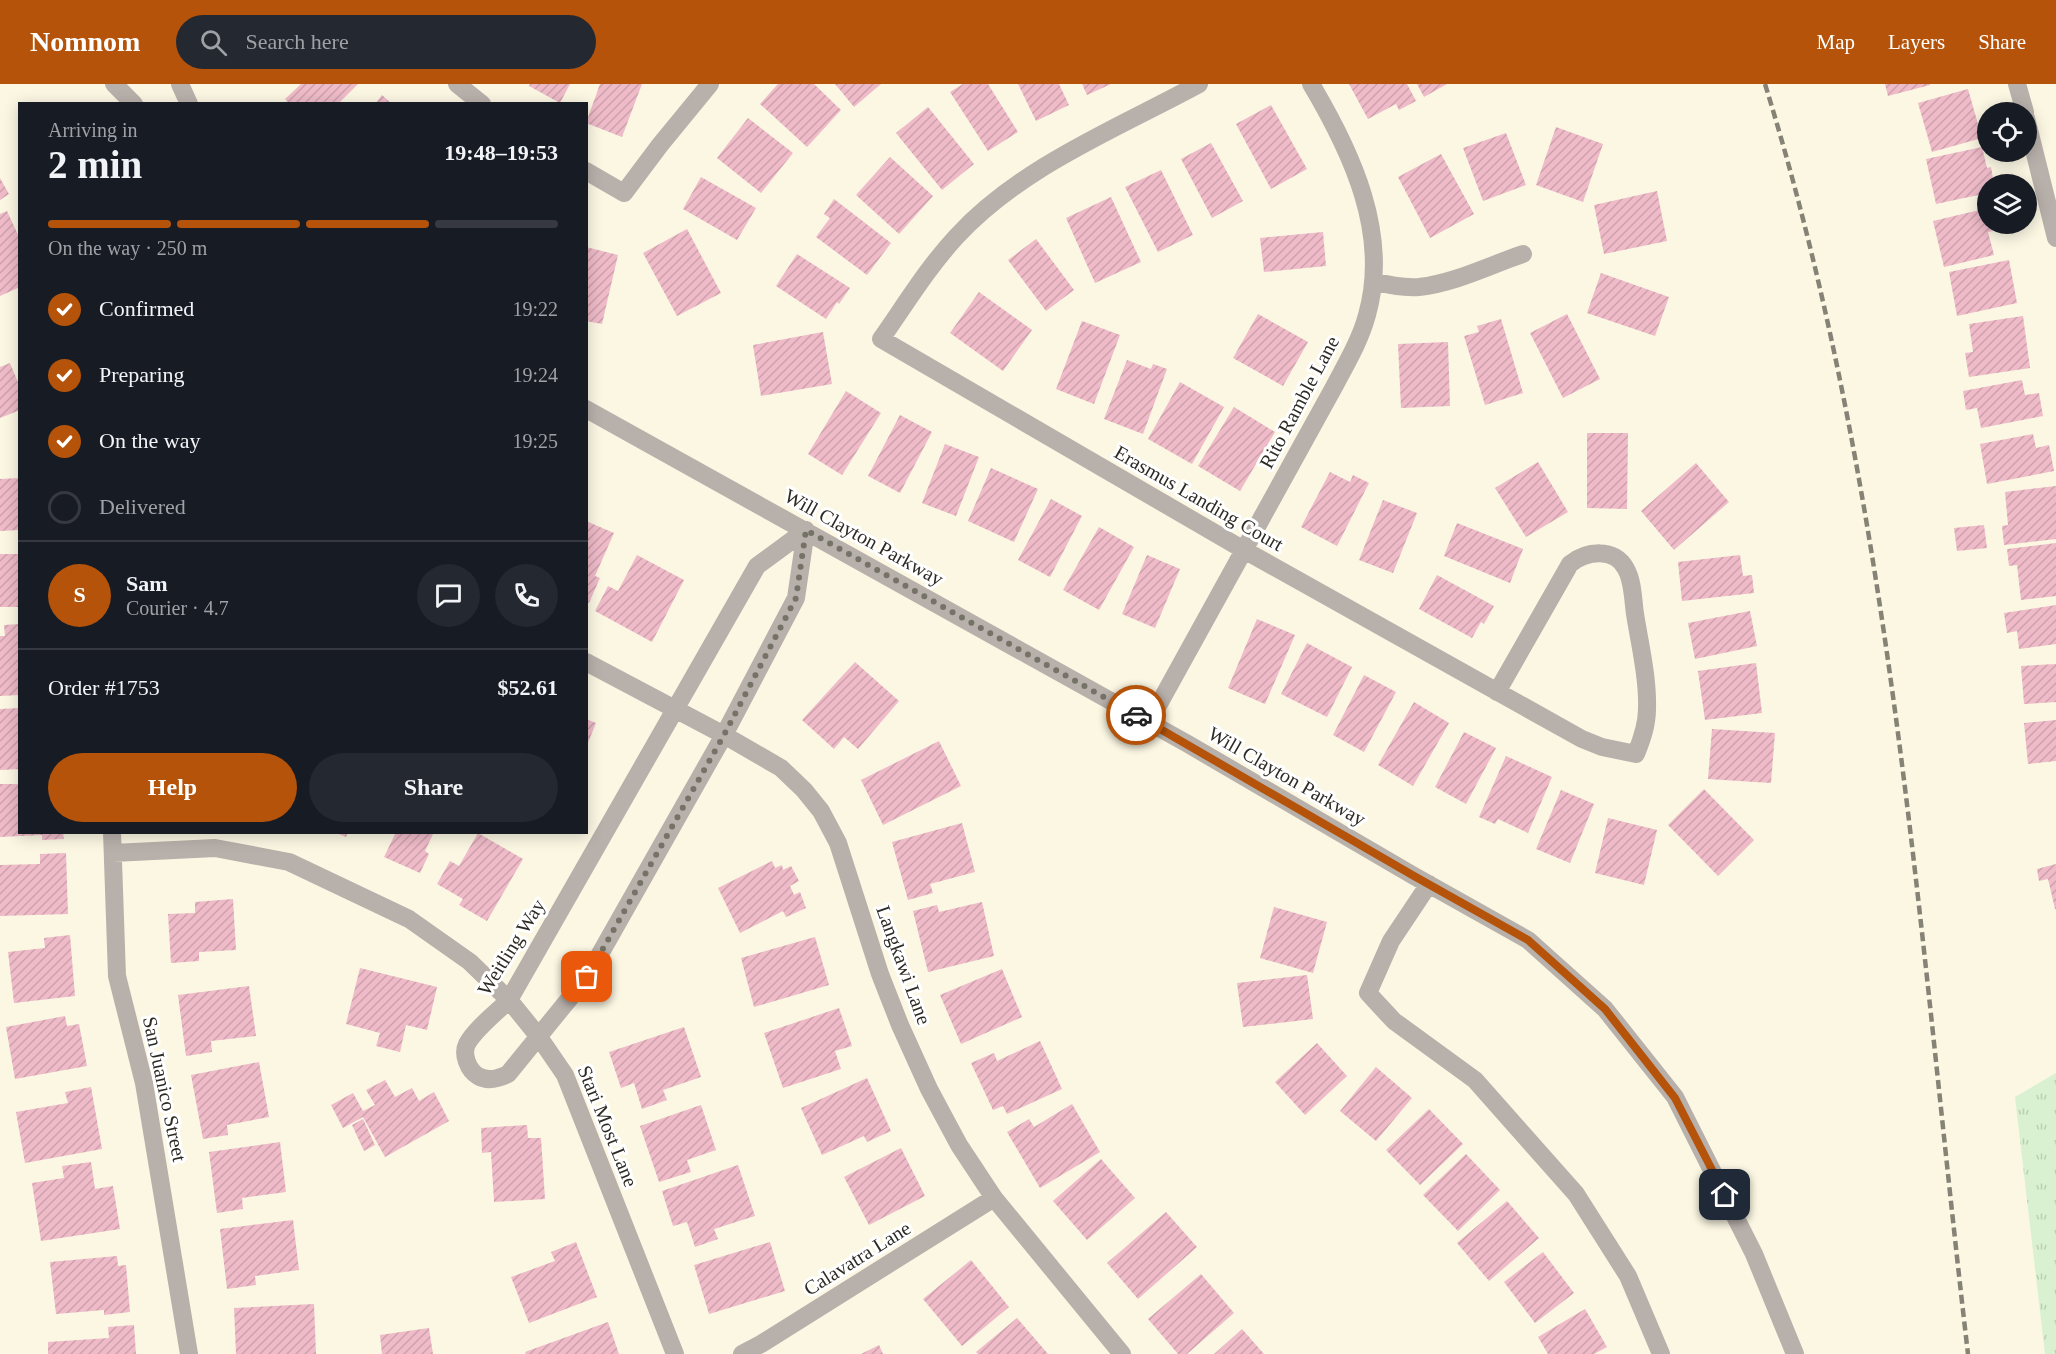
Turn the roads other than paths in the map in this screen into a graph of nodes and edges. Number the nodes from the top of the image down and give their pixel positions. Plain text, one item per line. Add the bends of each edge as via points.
1 (114, 84) edge
2 (180, 84) edge
3 (457, 84) edge
4 (710, 84) edge
5 (1199, 84) edge
6 (1311, 84) edge
7 (2017, 84) edge
8 (132, 102) edge
9 (188, 102) edge
10 (480, 102) edge
11 (2022, 102) edge
12 (2037, 162) edge
13 (588, 172) edge
14 (2056, 238) edge
15 (1523, 254) dead end
16 (1373, 282) junction
17 (588, 410) edge
18 (806, 530) junction
19 (1244, 550) junction
20 (588, 663) edge
21 (1497, 692) junction
22 (675, 709) junction
23 (1149, 722) junction
24 (724, 735) junction
25 (112, 834) edge
26 (113, 853) junction
27 (1429, 884) junction
28 (509, 1000) junction
29 (539, 1037) junction
30 (994, 1198) junction
31 (189, 1354) edge
32 (675, 1354) edge
33 (742, 1354) edge
34 (1122, 1354) edge
35 (1661, 1354) edge
36 (1795, 1354) edge

1 - 8 street
2 - 9 street
3 - 10 street
4 - 13 street via 624,193
5 - 19 street, Erasmus Landing Court via 1020,181 957,236 881,339
6 - 16 street, Rito Ramble Lane via 1365,198 1374,257
7 - 11 street
12 - 14 street
15 - 16 street via 1419,287
16 - 19 street, Rito Ramble Lane via 1357,344
17 - 18 street, Will Clayton Parkway
18 - 22 street, Weitling Way via 757,566
18 - 23 street, Will Clayton Parkway
18 - 24 street, Weitling Way via 796,598
19 - 21 street, Erasmus Landing Court
19 - 23 street, Rito Ramble Lane
20 - 22 street, Langkawi Lane
21 - 21 street, Erasmus Landing Court via 1582,739 1636,754 1644,731 1646,684 1630,579 1622,562 1599,553 1579,557 1570,564
22 - 24 street, Langkawi Lane
22 - 28 street, Weitling Way
23 - 27 street, Will Clayton Parkway
24 - 29 street, Weitling Way via 587,977
24 - 30 street, Langkawi Lane via 781,768 821,811 838,843 880,974 929,1089
25 - 26 street, San Juanico Street
26 - 28 street, Stari Most Lane via 214,848 289,862 409,919 470,962
26 - 31 street, San Juanico Street via 117,976 144,1083
27 - 35 street via 1391,941 1368,993 1394,1021 1475,1080 1576,1194 1628,1276
27 - 36 street, Will Clayton Parkway via 1528,940 1605,1009 1669,1089 1754,1254
28 - 29 street, Stari Most Lane
28 - 29 street, Weitling Way via 466,1045 469,1067 487,1080 498,1079 508,1074
29 - 32 street, Stari Most Lane via 565,1075
30 - 33 street, Calavatra Lane
30 - 34 street, Langkawi Lane

